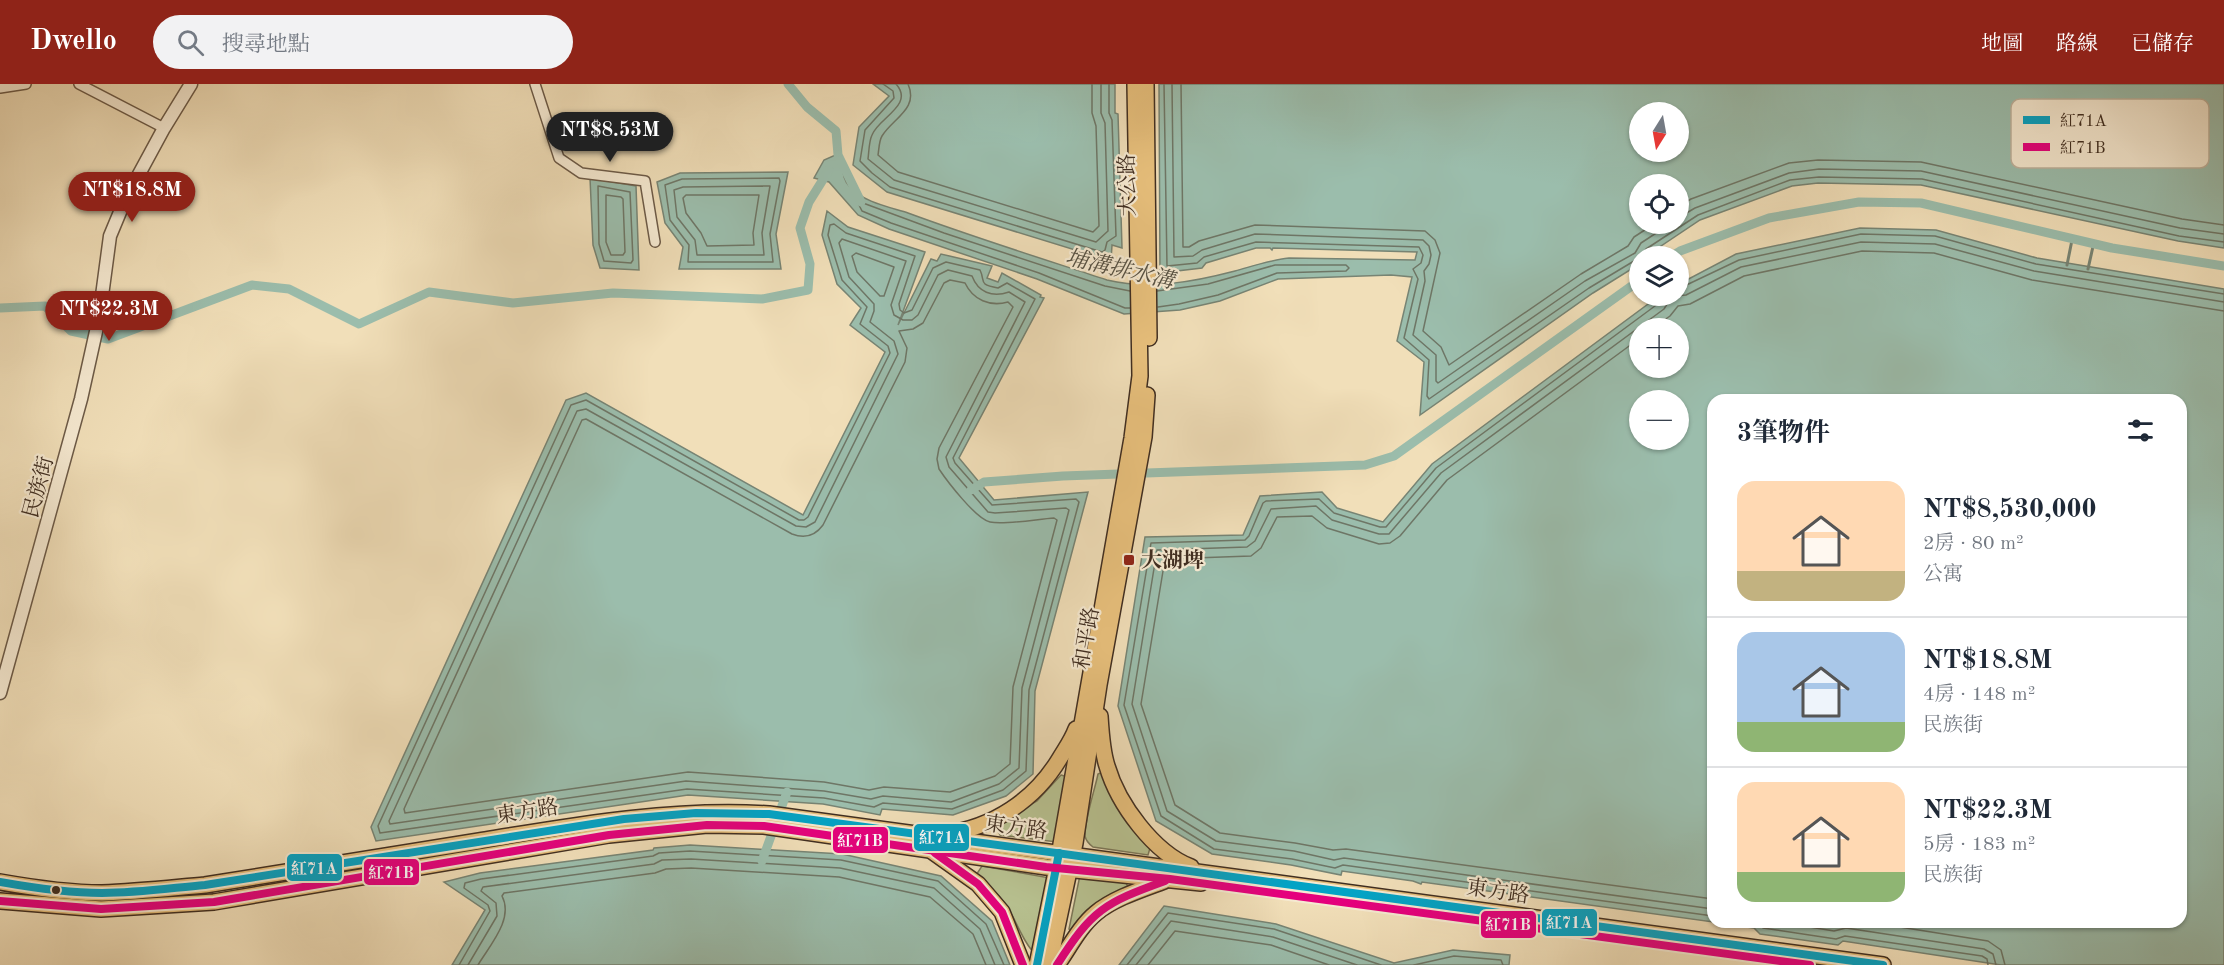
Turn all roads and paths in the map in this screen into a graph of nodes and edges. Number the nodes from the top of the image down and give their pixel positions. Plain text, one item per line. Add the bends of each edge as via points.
1 (26, 84) edge
2 (79, 84) edge
3 (191, 84) edge
4 (535, 84) edge
5 (1135, 84) edge
6 (1146, 84) edge
7 (0, 88) edge
8 (164, 128) junction
9 (656, 242) dead end
10 (1143, 283) junction
11 (1094, 684) junction
12 (0, 693) edge
13 (929, 843) junction
14 (1065, 861) junction
15 (1211, 874) junction
16 (1170, 879) junction
17 (0, 882) edge
18 (0, 901) edge
19 (1023, 965) edge
20 (1037, 965) edge
21 (1049, 965) edge
22 (1057, 965) edge
23 (1810, 965) edge
24 (1883, 965) edge

1 - 7 street
2 - 8 street
3 - 8 street
4 - 9 street via 559,158 581,173 645,181
5 - 10 main road, 大公路
6 - 10 main road, 大公路
8 - 12 street, 民族街 via 110,236 99,318 69,447
10 - 11 main road, 和平路 via 1144,317 1132,467
11 - 13 main road via 1073,737 1051,773 1023,801 988,822
11 - 14 main road, 和平路
11 - 15 main road via 1107,766 1131,814 1170,856
13 - 14 main road, 東方路
13 - 17 main road, 東方路 via 769,814 709,812 602,820 205,885 101,893
13 - 18 main road, 東方路 via 764,826 708,825 609,835 214,902 101,909
13 - 19 main road via 978,884 1002,912
14 - 15 main road, 東方路
14 - 16 main road, 東方路
14 - 20 main road, 和平路
14 - 21 main road, 和平路
15 - 24 main road, 東方路
16 - 22 main road via 1135,891 1097,912
16 - 23 main road, 東方路

